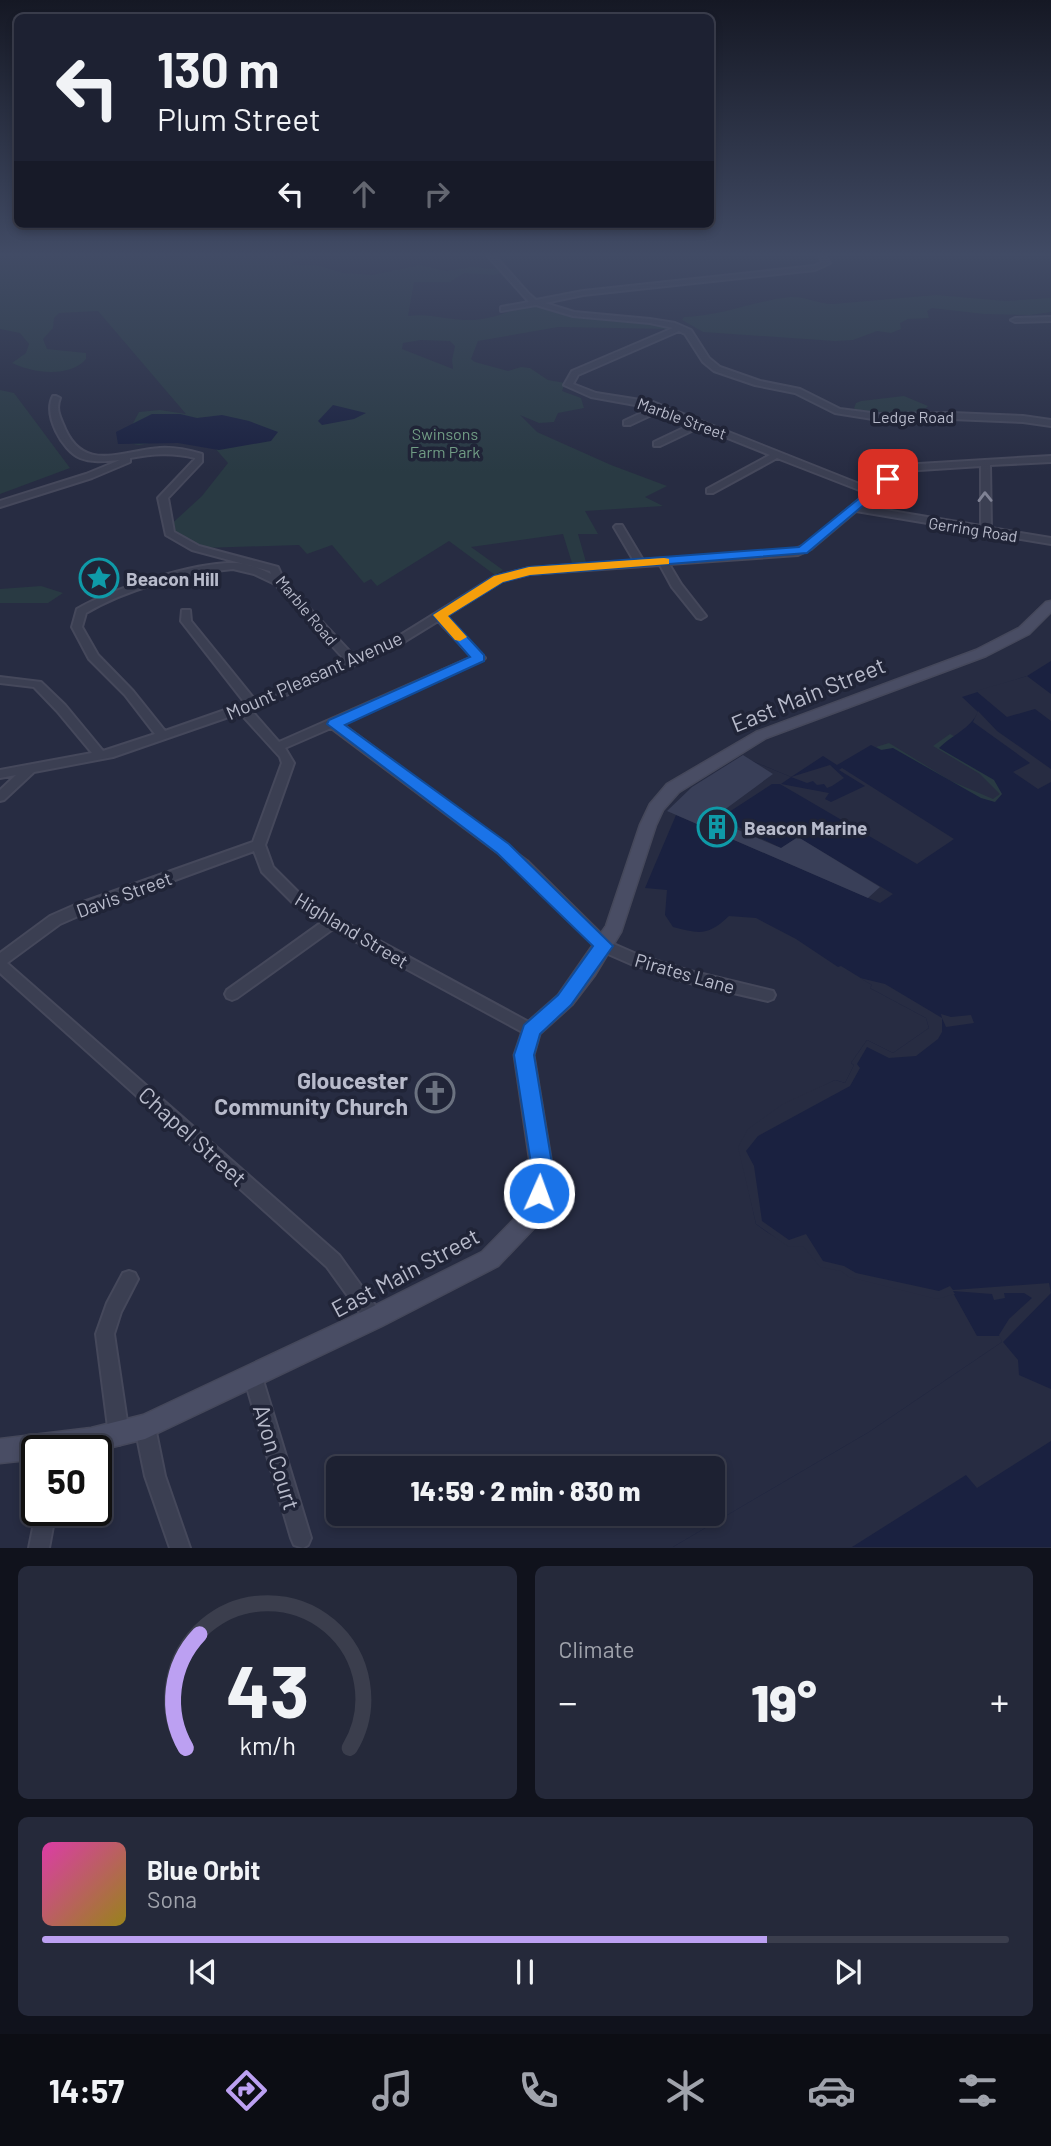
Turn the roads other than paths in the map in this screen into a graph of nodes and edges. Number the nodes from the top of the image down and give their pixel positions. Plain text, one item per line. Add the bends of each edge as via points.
1 (679, 328) joint
2 (56, 398) dead end
3 (659, 408) junction
4 (627, 423) dead end
5 (1051, 423) edge
6 (701, 424) junction
7 (657, 444) dead end
8 (139, 453) junction
9 (777, 454) junction
10 (1051, 459) edge
11 (985, 462) junction
12 (710, 491) dead end
13 (872, 492) junction
14 (0, 504) edge
15 (854, 508) junction
16 (619, 527) dead end
17 (986, 532) junction
18 (1051, 541) edge
19 (663, 562) junction
20 (640, 563) junction
21 (279, 582) junction
22 (1051, 605) edge
23 (186, 612) dead end
24 (439, 615) junction
25 (701, 616) dead end
26 (353, 662) junction
27 (0, 680) edge
28 (248, 707) junction
29 (334, 724) junction
30 (163, 737) junction
31 (277, 747) junction
32 (101, 756) junction
33 (30, 769) junction
34 (0, 774) edge
35 (0, 797) edge
36 (257, 845) junction
37 (332, 922) junction
38 (604, 946) junction
39 (0, 962) edge
40 (232, 994) dead end
41 (768, 995) dead end
42 (531, 1030) junction
43 (129, 1279) dead end
44 (374, 1318) junction
45 (253, 1377) junction
46 (145, 1427) junction
47 (119, 1435) junction
48 (112, 1436) edge
49 (21, 1450) edge
50 (0, 1451) edge
51 (43, 1526) edge
52 (301, 1538) dead end
53 (39, 1548) edge
54 (180, 1548) edge

1 - 3 street, Marble Street via 575,373 568,382 582,392
1 - 5 street, Ledge Road via 688,332 717,369 797,391 838,411 879,417 952,416
2 - 8 street, Marble Road via 53,407 66,445 74,453 91,459
3 - 4 street
3 - 6 street, Marble Street
6 - 7 street
6 - 9 street, Marble Street
8 - 14 street via 89,476
8 - 21 street, Marble Road via 173,449 199,456 163,498 169,533 201,552 263,564 274,569
9 - 12 street
9 - 13 street, Marble Street
10 - 11 street, Mount Pleasant Avenue
11 - 13 street, Mount Pleasant Avenue via 902,468
17 -> 11 street
13 - 15 street, Mount Pleasant Avenue
15 - 17 street, Gerring Road
15 - 19 street, Mount Pleasant Avenue via 803,550
16 - 20 street
17 - 18 street, Gerring Road
19 - 20 street, Mount Pleasant Avenue
19 - 25 street
20 - 24 street, Mount Pleasant Avenue via 511,575
21 - 26 street, Marble Road
21 - 30 street via 253,568 220,566 106,597 81,611 78,627 93,657
22 - 38 main road, East Main Street via 1024,631 981,653 761,736 673,788 648,825 615,928
23 - 28 street via 186,621
24 - 26 street, Mount Pleasant Avenue via 390,646
24 - 29 street via 479,658
26 - 28 street, Mount Pleasant Avenue
27 - 32 street via 37,684
28 - 30 street, Mount Pleasant Avenue
28 - 31 street
29 - 31 street
29 - 38 street via 503,848
30 - 32 street, Mount Pleasant Avenue
31 - 36 street via 288,763
32 - 33 street, Mount Pleasant Avenue
33 - 34 street, Mount Pleasant Avenue
33 - 35 street
36 - 37 street, Highland Street via 267,869 283,887
36 - 39 street, Davis Street via 55,920
37 - 40 street
37 - 42 street, Highland Street
38 - 41 street, Pirates Lane via 686,976
38 - 42 main road, East Main Street via 565,1000
39 - 44 street, Chapel Street via 333,1261
42 - 44 main road, East Main Street via 524,1055 541,1164 539,1193 529,1219 490,1259
43 - 47 street via 106,1334
44 - 45 main road, East Main Street
45 - 46 main road, East Main Street
45 - 52 street, Avon Court
46 - 47 main road, East Main Street
46 - 54 street via 155,1476
47 - 48 main road, East Main Street
49 - 50 main road, East Main Street
51 - 53 street

